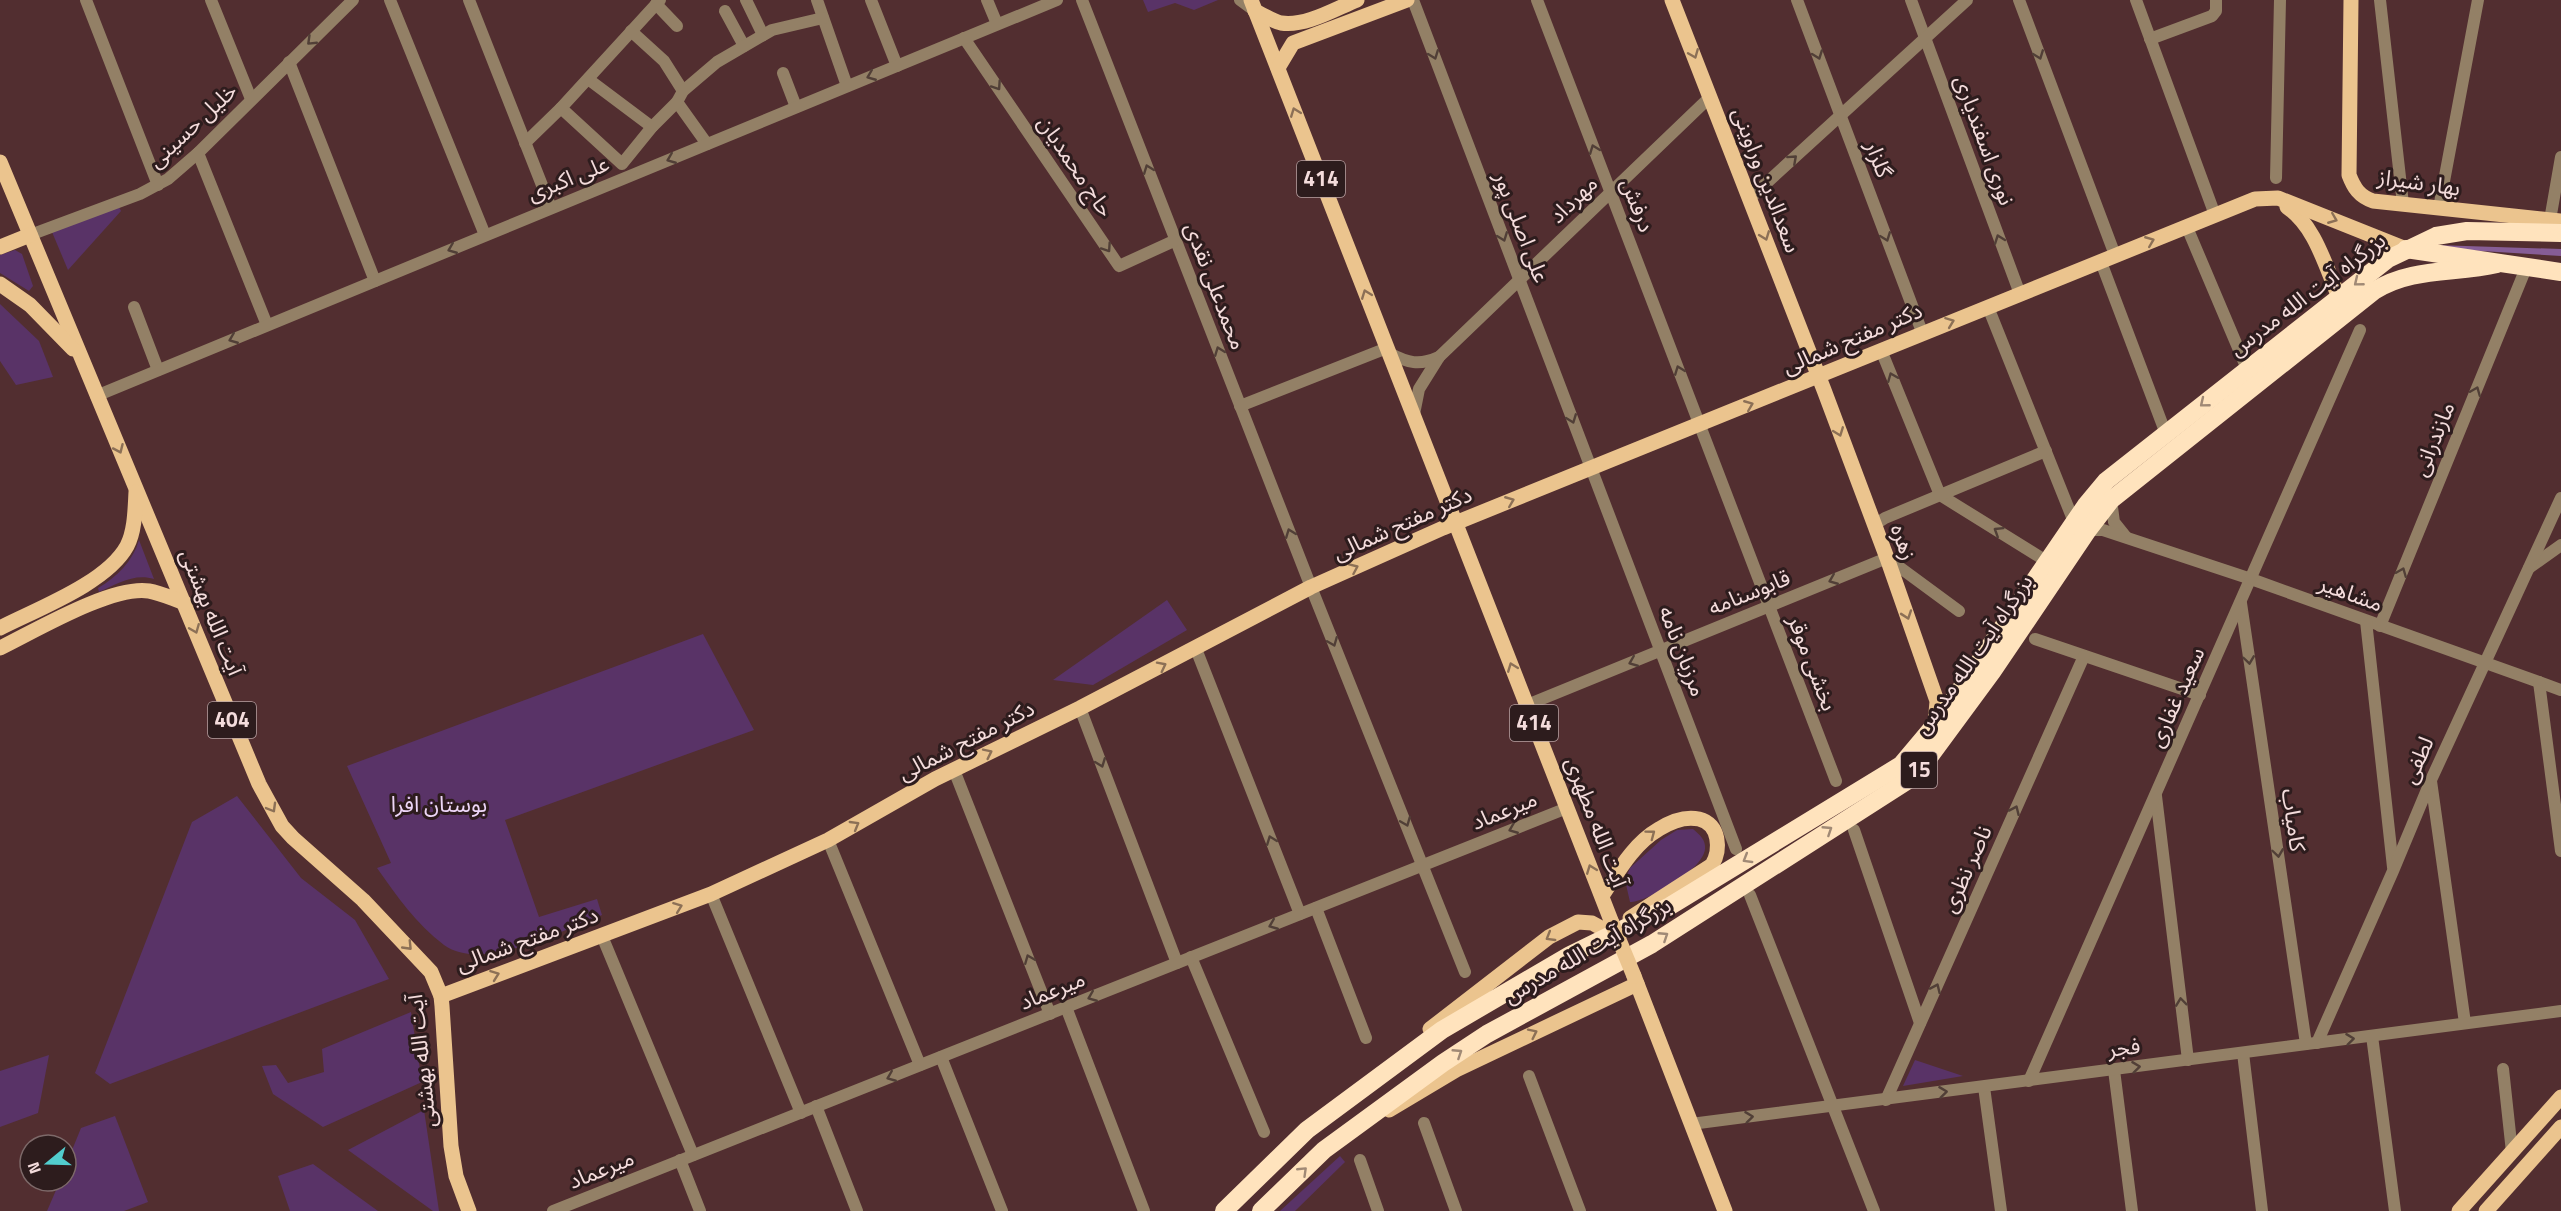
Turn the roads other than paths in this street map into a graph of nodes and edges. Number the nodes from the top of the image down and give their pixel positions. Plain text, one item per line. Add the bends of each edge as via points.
1 (86, 0) edge
2 (211, 0) edge
3 (353, 0) edge
4 (390, 0) edge
5 (469, 0) edge
6 (746, 0) edge
7 (817, 0) edge
8 (871, 0) edge
9 (987, 0) edge
10 (1057, 0) edge
11 (1082, 0) edge
12 (1240, 0) edge
13 (1357, 0) edge
14 (1407, 0) edge
15 (1413, 0) edge
16 (1537, 0) edge
17 (1672, 0) edge
18 (1797, 0) edge
19 (1911, 0) edge
20 (1967, 0) edge
21 (2019, 0) edge
22 (2136, 0) edge
23 (2216, 0) edge
24 (2280, 0) edge
25 (2351, 0) edge
26 (2380, 0) edge
27 (2478, 0) edge
28 (658, 2) edge
29 (341, 5) edge
30 (1253, 5) edge
31 (725, 11) dead end
32 (823, 18) junction
33 (997, 24) junction
34 (677, 26) dead end
35 (631, 32) junction
36 (763, 36) junction
37 (964, 38) junction
38 (1925, 39) junction
39 (2150, 39) junction
40 (744, 46) junction
41 (289, 62) junction
42 (897, 66) junction
43 (1278, 68) junction
44 (783, 73) dead end
45 (588, 79) junction
46 (847, 86) junction
47 (680, 97) junction
48 (1710, 97) junction
49 (250, 99) junction
50 (796, 107) junction
51 (561, 108) junction
52 (1840, 116) junction
53 (652, 127) junction
54 (525, 143) junction
55 (707, 144) junction
56 (198, 153) junction
57 (2561, 157) edge
58 (0, 162) edge
59 (2276, 178) dead end
60 (158, 185) junction
61 (1611, 192) junction
62 (1750, 198) junction
63 (2255, 199) junction
64 (2403, 204) junction
65 (550, 208) junction
66 (2439, 208) junction
67 (2215, 215) junction
68 (2557, 225) edge
69 (2189, 232) dead end
70 (30, 235) junction
71 (485, 236) junction
72 (1176, 240) junction
73 (0, 247) edge
74 (2406, 249) junction
75 (2108, 258) junction
76 (2497, 264) junction
77 (2526, 268) junction
78 (2559, 272) edge
79 (1520, 280) junction
80 (375, 281) junction
81 (0, 284) edge
82 (2020, 294) junction
83 (2338, 297) junction
84 (1988, 307) junction
85 (134, 308) dead end
86 (267, 325) junction
87 (2360, 330) dead end
88 (1922, 332) junction
89 (1388, 350) junction
90 (1881, 351) junction
91 (1439, 357) junction
92 (80, 358) junction
93 (2247, 369) junction
94 (158, 370) junction
95 (1818, 377) junction
96 (96, 396) junction
97 (1240, 406) junction
98 (1414, 415) junction
99 (1700, 425) junction
100 (2166, 434) junction
101 (2046, 451) junction
102 (1591, 468) junction
103 (137, 489) junction
104 (1940, 495) junction
105 (2561, 498) edge
106 (2112, 500) junction
107 (1456, 523) junction
108 (1874, 525) junction
109 (2081, 526) junction
110 (2127, 538) junction
111 (2561, 545) edge
112 (1887, 558) junction
113 (2048, 561) junction
114 (2528, 569) junction
115 (2251, 579) junction
116 (1311, 587) junction
117 (2240, 602) junction
118 (184, 603) junction
119 (1769, 606) junction
120 (1959, 611) dead end
121 (2366, 621) junction
122 (2380, 626) junction
123 (0, 628) edge
124 (2036, 639) dead end
125 (0, 648) edge
126 (1196, 649) junction
127 (1660, 651) junction
128 (2084, 656) junction
129 (2485, 663) junction
130 (2539, 682) junction
131 (2561, 690) edge
132 (2200, 695) junction
133 (1527, 705) junction
134 (1080, 708) junction
135 (1935, 724) junction
136 (954, 770) junction
137 (2430, 780) junction
138 (1836, 781) dead end
139 (2156, 794) junction
140 (1567, 808) junction
141 (1854, 830) dead end
142 (828, 840) junction
143 (1736, 849) dead end
144 (2561, 851) edge
145 (1423, 865) junction
146 (2393, 871) junction
147 (711, 894) junction
148 (1750, 895) dead end
149 (1602, 896) junction
150 (1316, 908) junction
151 (1300, 914) junction
152 (1607, 926) junction
153 (602, 936) junction
154 (1570, 955) junction
155 (1191, 957) junction
156 (1177, 963) junction
157 (1465, 972) dead end
158 (1636, 980) junction
159 (441, 996) junction
160 (1066, 1007) junction
161 (2561, 1011) edge
162 (1050, 1014) junction
163 (1920, 1023) junction
164 (2465, 1023) junction
165 (2372, 1036) junction
166 (1366, 1038) dead end
167 (2312, 1044) junction
168 (2242, 1053) junction
169 (941, 1057) junction
170 (2188, 1060) junction
171 (920, 1065) junction
172 (2503, 1069) dead end
173 (2114, 1070) junction
174 (1529, 1076) dead end
175 (2029, 1081) junction
176 (1984, 1087) junction
177 (2561, 1097) edge
178 (1886, 1100) junction
179 (816, 1106) junction
180 (1832, 1107) junction
181 (801, 1113) junction
182 (1424, 1123) dead end
183 (1691, 1125) junction
184 (2561, 1127) edge
185 (1307, 1130) junction
186 (1352, 1130) junction
187 (1264, 1132) dead end
188 (2512, 1152) junction
189 (693, 1155) junction
190 (1360, 1160) dead end
191 (680, 1161) junction
192 (469, 1211) edge
193 (553, 1211) edge
194 (700, 1211) edge
195 (857, 1211) edge
196 (1002, 1211) edge
197 (1144, 1211) edge
198 (1224, 1211) edge
199 (1261, 1211) edge
200 (1378, 1211) edge
201 (1456, 1211) edge
202 (1580, 1211) edge
203 (1725, 1211) edge
204 (1874, 1211) edge
205 (2001, 1211) edge
206 (2132, 1211) edge
207 (2262, 1211) edge
208 (2396, 1211) edge
209 (2459, 1211) edge
210 (2486, 1211) edge

1 - 60 street
2 - 49 street
3 - 29 street, خلیل حسینی
4 - 71 street
5 - 54 street
6 - 36 street
7 - 32 street
8 - 42 street
9 - 33 street
10 - 33 street, علی‌ اکبری
72 -> 11 street, محمدعلی نقدی
12 - 30 street
13 - 30 main road via 1291,23 1278,22
14 - 43 main road via 1293,43
15 -> 79 street, علی اصلی پور
61 -> 16 street, درفش
17 -> 48 main road, سعدالدین وراوینی
18 -> 52 street, گلزار
19 - 38 street, نوری اسفندیاری
20 - 38 street
21 -> 75 street
22 - 39 street
23 - 39 street via 2212,16
24 - 59 street
25 - 64 main road, بهار شیراز via 2349,175 2353,186 2368,199
26 - 64 street
27 - 66 street
28 - 34 street
28 - 35 street
29 -> 41 street, خلیل حسینی
30 - 43 main road, 414
31 - 40 street
32 - 36 street via 772,30
32 - 46 street
33 - 37 street, علی‌ اکبری
35 - 45 street
35 - 47 street via 664,61
36 - 40 street
37 - 42 street, علی‌ اکبری
37 -> 72 street, حاج محمدیان via 1119,266
38 - 52 street
82 -> 38 street, نوری اسفندیاری
39 - 67 street
40 - 47 street via 717,62
41 - 49 street, خلیل حسینی
41 - 80 street
42 -> 46 street, علی‌ اکبری
89 -> 43 main road, 414
44 - 50 street
45 - 51 street
45 - 53 street
46 - 50 street, علی‌ اکبری
47 - 53 street
47 - 55 street
48 - 61 street, مهرداد
48 - 62 main road, سعدالدین وراوینی
49 - 56 street, خلیل حسینی
50 - 55 street, علی‌ اکبری
51 - 53 street via 622,164
51 - 54 street
62 -> 52 street
52 -> 88 street, گلزار
54 - 65 street
55 -> 65 street, علی‌ اکبری
56 - 60 street, خلیل حسینی
56 - 86 street
57 - 68 street
58 - 70 main road, آیت الله بهشتی / 404
60 - 70 street, خلیل حسینی
61 - 79 street, مهرداد
99 -> 61 street, درفش
62 -> 95 main road, سعدالدین وراوینی
63 - 67 main road, دکتر مفتح شمالی
63 -> 74 main road, دکتر مفتح شمالی via 2278,198
63 - 83 main road via 2287,207 2301,217
64 - 66 main road, بهار شیراز
65 - 71 street, علی‌ اکبری
66 - 68 main road, بهار شیراز
75 -> 67 main road, دکتر مفتح شمالی
68 - 74 highway, بزرگراه آیت الله مدرس via 2467,231 2436,236
69 - 93 street
70 - 73 main road
70 - 92 main road, آیت الله بهشتی / 404
71 -> 80 street, علی‌ اکبری
97 -> 72 street, محمدعلی نقدی
74 - 76 highway
74 -> 83 highway, بزرگراه آیت الله مدرس / 15
75 - 82 main road, دکتر مفتح شمالی
75 - 100 street
76 - 77 highway
76 - 106 highway, بزرگراه آیت الله مدرس / 15 via 2412,274 2383,286
77 - 78 highway
122 -> 77 street, مازندرانی
79 - 91 street, مهرداد
79 -> 102 street, علی اصلی پور
80 - 86 street, علی‌ اکبری
81 - 92 main road via 30,305
82 - 84 main road, دکتر مفتح شمالی
83 - 93 highway, بزرگراه آیت الله مدرس / 15
88 -> 84 main road, دکتر مفتح شمالی
84 - 101 street
85 - 94 street
86 -> 94 street, علی‌ اکبری
87 - 115 street, سعید غفاری
88 - 90 main road, دکتر مفتح شمالی
89 - 91 street via 1417,364
89 - 97 street
89 - 98 main road, آیت الله مطهری / 414
90 - 95 main road, دکتر مفتح شمالی
104 -> 90 street
91 - 98 street, مهرداد via 1419,389
92 - 96 main road, آیت الله بهشتی / 404
93 -> 100 highway, بزرگراه آیت الله مدرس / 15
94 - 96 street, علی‌ اکبری
99 -> 95 main road, دکتر مفتح شمالی
95 -> 108 main road, زهره
96 -> 103 main road, آیت الله بهشتی / 404
116 -> 97 street, محمدعلی نقدی
98 - 107 main road, آیت الله مطهری / 414
99 - 102 main road, دکتر مفتح شمالی
99 - 119 street, بخشی موقر
100 - 109 highway, بزرگراه آیت الله مدرس / 15 via 2106,481
101 - 104 street
101 - 109 street
107 -> 102 main road, دکتر مفتح شمالی
102 - 127 street, مرزبان نامه
103 - 118 main road, آیت الله بهشتی / 404
103 - 123 main road via 128,545 112,567 88,584
104 - 108 street
113 -> 104 street
105 - 114 street, لطفی
106 - 109 highway, بزرگراه آیت الله مدرس / 15
106 - 110 street via 2114,522
116 -> 107 main road, دکتر مفتح شمالی
133 -> 107 main road, آیت الله مطهری / 414
108 - 112 main road, زهره
109 - 110 street, مشاهیر
109 - 113 highway, بزرگراه آیت الله مدرس / 15
186 -> 109 highway, بزرگراه آیت الله مدرس / 15 via 1486,1034 1652,944 1907,781 1919,771 1992,672
110 - 115 street, مشاهیر
111 - 114 street
112 -> 119 street, قابوسنامه
112 - 120 street
112 -> 135 main road, زهره via 1937,702
113 - 135 highway, بزرگراه آیت الله مدرس / 15
114 - 129 street, لطفی
115 - 117 street, سعید غفاری
115 - 121 street, مشاهیر
116 - 126 main road, دکتر مفتح شمالی
116 -> 145 street, محمدعلی نقدی
117 - 132 street, سعید غفاری
117 -> 167 street, کامیاب
118 - 125 main road via 149,591 125,592
118 -> 159 main road, آیت الله بهشتی / 404 via 259,784 282,826 363,900 422,962
119 - 127 street, قابوسنامه
119 - 138 street, بخشی موقر
121 - 122 street, مشاهیر
121 - 146 street
122 - 129 street, مشاهیر
124 - 128 street
134 -> 126 main road, دکتر مفتح شمالی
151 -> 126 street
127 -> 133 street, قابوسنامه
127 - 143 street, مرزبان نامه
128 - 132 street
163 -> 128 street, ناصر نظری
129 - 130 street, مشاهیر
129 - 137 street, لطفی
130 - 131 street, مشاهیر
130 - 144 street
132 - 139 street, سعید غفاری
133 - 140 main road, آیت الله مطهری / 414
136 -> 134 main road, دکتر مفتح شمالی
134 -> 156 street
135 -> 154 highway, بزرگراه آیت الله مدرس / 15 via 1895,770 1670,906
142 -> 136 main road, دکتر مفتح شمالی
162 -> 136 street
137 - 146 street, لطفی
137 - 164 street
170 -> 139 street
139 - 175 street, سعید غفاری
140 -> 145 street, میرعماد
149 -> 140 main road, آیت الله مطهری / 414
141 - 163 street
142 - 147 main road, دکتر مفتح شمالی
142 - 171 street
145 - 150 street, میرعماد
145 - 157 street, محمدعلی نقدی
146 - 167 street, لطفی
153 -> 147 main road, دکتر مفتح شمالی
147 - 181 street
148 - 180 street
149 - 152 main road, آیت الله مطهری / 414
149 -> 154 main road via 1638,846 1658,829 1696,819 1707,823 1714,832 1719,851 1712,865
150 - 151 street, میرعماد
150 - 166 street
151 -> 155 street, میرعماد
152 - 158 main road, bridge via 1621,944
152 -> 185 main road via 1578,922 1534,947
159 -> 153 main road, دکتر مفتح شمالی
153 - 189 street
154 - 185 highway, بزرگراه آیت الله مدرس / 15 via 1442,1030
155 - 156 street, میرعماد
155 - 187 street
156 -> 160 street, میرعماد
158 - 183 main road
186 -> 158 main road via 1456,1070
159 - 192 main road, آیت الله بهشتی / 404 via 451,1146 456,1176
160 - 162 street, میرعماد
160 - 197 street
161 - 164 street, فجر
162 - 169 street, میرعماد
163 - 178 street, ناصر نظری
164 - 165 street, فجر
167 -> 165 street, فجر
165 - 208 street
167 - 168 street, فجر
168 - 170 street, فجر
168 - 207 street
169 - 171 street, میرعماد
169 - 196 street
173 -> 170 street, فجر
171 -> 179 street, میرعماد
172 - 188 street
173 - 175 street, فجر
173 - 206 street
174 - 202 street
175 - 176 street, فجر
178 -> 176 street, فجر
176 - 205 street
177 - 188 main road
178 - 180 street, فجر
179 - 181 street, میرعماد
179 - 195 street
183 -> 180 street, فجر
180 - 204 street
181 - 189 street, میرعماد
182 - 201 street
183 - 203 main road
184 - 210 main road
185 - 198 highway, بزرگراه آیت الله مدرس / 15
199 -> 186 highway, بزرگراه آیت الله مدرس / 15 via 1324,1150
188 - 209 main road
189 - 191 street, میرعماد
190 - 200 street
191 - 193 street, میرعماد
191 - 194 street

